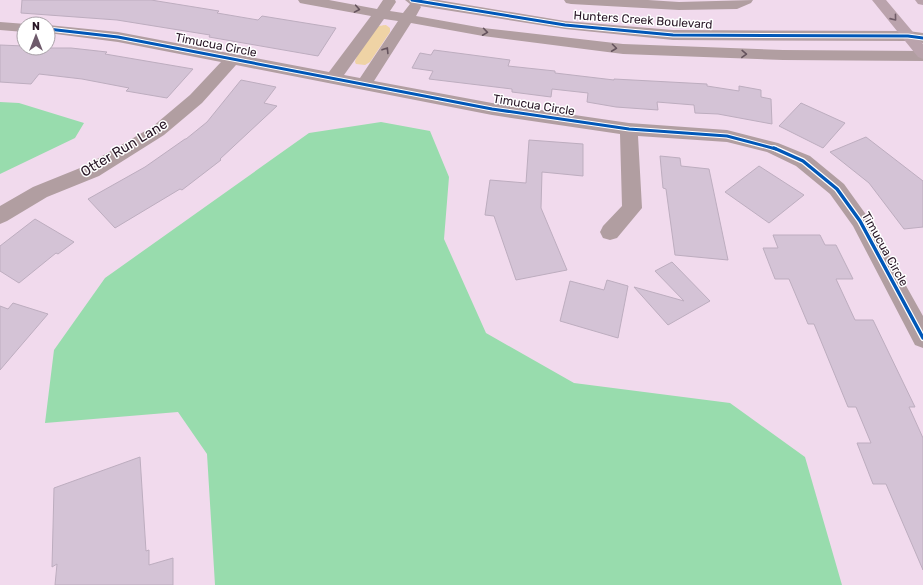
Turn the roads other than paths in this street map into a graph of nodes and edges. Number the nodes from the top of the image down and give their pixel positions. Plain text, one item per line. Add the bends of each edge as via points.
1 (304, 0) edge
2 (391, 0) edge
3 (416, 0) edge
4 (571, 0) edge
5 (746, 0) edge
6 (879, 0) edge
7 (380, 13) junction
8 (407, 18) junction
9 (0, 26) edge
10 (16, 27) edge
11 (56, 30) edge
12 (916, 37) edge
13 (923, 55) edge
14 (233, 58) junction
15 (334, 77) junction
16 (365, 83) junction
17 (629, 129) junction
18 (0, 216) edge
19 (610, 232) dead end
20 (923, 338) edge

1 -> 7 street, Hunters Creek Boulevard
2 - 7 street
3 - 8 street
3 - 12 street, Hunters Creek Boulevard via 566,25 673,35
4 - 5 street via 679,6 737,5
6 -> 12 highway
7 - 8 street, Hunters Creek Boulevard
7 - 15 street
8 -> 13 street, Hunters Creek Boulevard via 483,32 623,49 783,55
16 -> 8 street
9 - 10 street
11 - 14 street, Timucua Circle via 118,36
12 - 13 highway
14 - 15 street, Timucua Circle
14 - 18 street, Otter Run Lane via 196,99 158,131 92,171 40,192
15 - 16 street, Timucua Circle
16 - 17 street, Timucua Circle via 492,109
17 - 19 street via 632,208
17 - 20 street, Timucua Circle via 726,136 772,147 803,161 836,189 860,221

